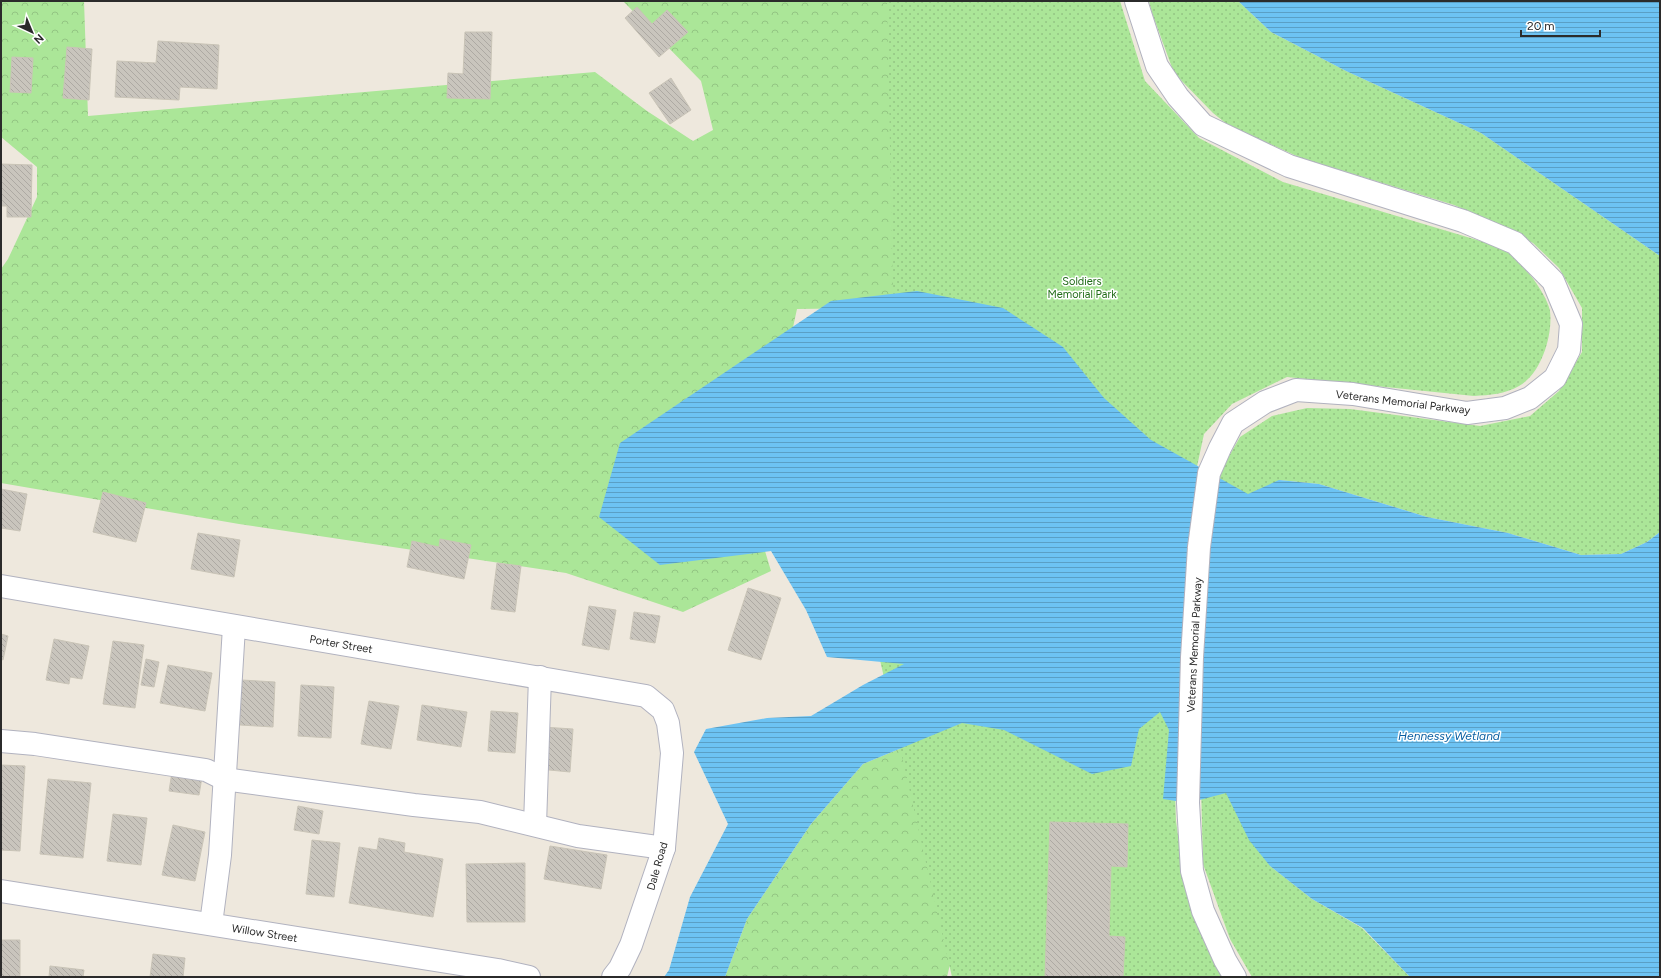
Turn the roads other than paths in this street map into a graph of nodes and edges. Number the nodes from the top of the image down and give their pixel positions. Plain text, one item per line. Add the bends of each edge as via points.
1 (1136, 1) edge
2 (1, 586) edge
3 (234, 627) junction
4 (540, 677) junction
5 (668, 723) joint
6 (1, 741) edge
7 (224, 779) junction
8 (535, 825) junction
9 (664, 848) junction
10 (1, 891) edge
11 (211, 924) junction
12 (529, 977) edge
13 (612, 977) edge
14 (1235, 977) edge

1 - 14 street, Veterans Memorial Parkway via 1157,66 1178,97 1203,125 1289,166 1463,221 1515,243 1553,281 1571,324 1569,350 1556,378 1530,398 1505,408 1467,412 1353,394 1296,390 1264,402 1233,423 1209,473 1199,547 1192,657 1188,803 1192,871 1203,911
2 - 3 street, Porter Street
3 - 4 street, Porter Street
3 - 7 street
4 - 5 street, Porter Street via 646,696 663,710
4 - 8 street
5 - 9 street, Dale Road via 672,753
6 - 7 street via 206,770
7 - 8 street via 480,812
7 - 11 street via 220,855
8 - 9 street via 578,836
9 - 13 street, Dale Road via 631,944 620,968
10 - 11 street, Willow Street
11 - 12 street, Willow Street

